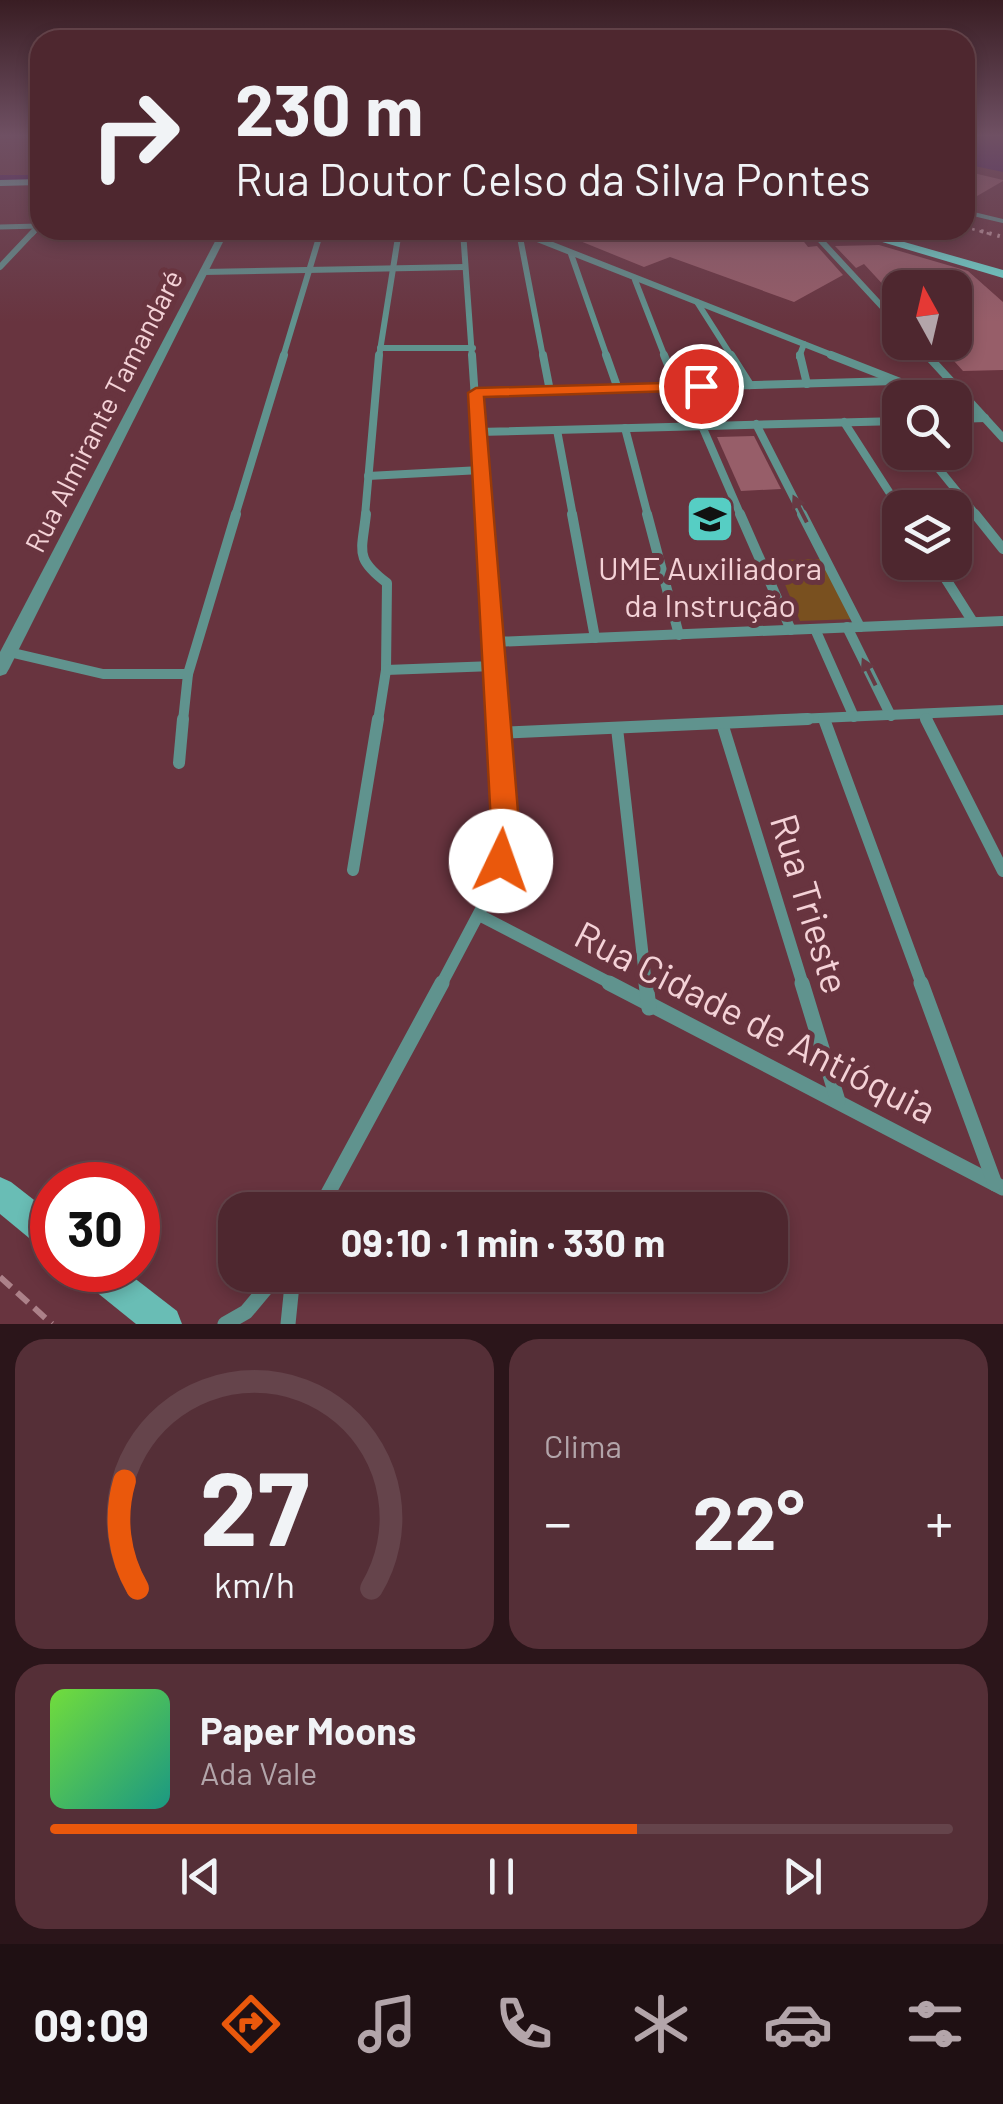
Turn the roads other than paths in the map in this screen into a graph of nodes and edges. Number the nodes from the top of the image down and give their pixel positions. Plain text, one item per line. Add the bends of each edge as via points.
1 (975, 214) edge
2 (1003, 221) edge
3 (30, 226) edge
4 (0, 227) edge
5 (30, 235) edge
6 (220, 240) edge
7 (318, 240) edge
8 (397, 240) edge
9 (463, 240) edge
10 (518, 240) edge
11 (538, 240) edge
12 (820, 240) edge
13 (883, 240) edge
14 (918, 240) edge
15 (572, 254) junction
16 (1003, 264) edge
17 (0, 267) edge
18 (464, 267) junction
19 (391, 268) junction
20 (311, 269) junction
21 (204, 272) junction
22 (1003, 274) edge
23 (635, 280) junction
24 (696, 301) junction
25 (882, 307) edge
26 (804, 344) junction
27 (380, 348) junction
28 (472, 348) junction
29 (931, 360) edge
30 (895, 380) edge
31 (882, 382) edge
32 (807, 384) junction
33 (750, 385) junction
34 (676, 387) junction
35 (618, 389) junction
36 (550, 391) junction
37 (476, 393) junction
38 (972, 411) edge
39 (982, 416) junction
40 (972, 417) edge
41 (844, 422) junction
42 (882, 422) edge
43 (756, 424) junction
44 (702, 426) junction
45 (626, 428) junction
46 (557, 430) junction
47 (478, 432) junction
48 (1003, 438) edge
49 (481, 470) junction
50 (939, 470) edge
51 (368, 476) junction
52 (888, 490) edge
53 (1003, 549) edge
54 (947, 580) edge
55 (1003, 621) edge
56 (974, 622) junction
57 (860, 627) junction
58 (847, 628) junction
59 (815, 629) junction
60 (790, 630) junction
61 (678, 635) junction
62 (595, 638) junction
63 (493, 642) junction
64 (8, 652) junction
65 (494, 666) junction
66 (0, 668) edge
67 (386, 670) junction
68 (188, 674) junction
69 (1003, 710) edge
70 (924, 714) junction
71 (890, 716) junction
72 (854, 717) junction
73 (824, 718) junction
74 (722, 723) junction
75 (617, 728) junction
76 (499, 733) junction
77 (179, 764) dead end
78 (354, 870) dead end
79 (1003, 871) edge
80 (478, 916) junction
81 (650, 1008) junction
82 (838, 1102) junction
83 (999, 1186) edge
84 (329, 1192) edge
85 (0, 1193) edge
86 (30, 1217) edge
87 (124, 1292) edge
88 (263, 1292) edge
89 (291, 1292) edge
90 (164, 1324) edge
91 (225, 1324) edge
92 (288, 1324) edge

1 - 2 lane
3 - 4 street
5 - 17 street
6 - 21 street, Rua Almirante Tamandaré
7 - 20 street
8 - 19 street
9 - 18 street
10 - 36 street
11 - 15 street
12 - 25 street
13 - 22 main road
14 - 16 main road
15 - 23 street
15 - 35 street
18 - 19 street
18 - 28 street
19 - 20 street
19 - 27 street
20 - 21 street
20 - 68 street
21 - 64 street, Rua Almirante Tamandaré
23 - 24 street
23 - 34 street
24 - 26 street
24 - 33 street
26 - 30 street
26 - 32 street via 798,357
27 - 28 street
27 - 51 street
28 - 37 street
29 - 39 street
31 - 32 street
32 - 33 street
33 - 34 street
34 - 35 street
35 - 36 street
36 - 37 street
37 - 47 street
38 - 39 street
39 - 40 street
39 - 48 street
41 - 42 street
41 - 43 street
41 - 52 street
43 - 44 street
57 -> 43 street
44 - 45 street
44 - 60 street
45 - 46 street
45 - 61 street
46 - 47 street
46 - 62 street
47 - 49 street
49 - 51 street
49 - 63 street
50 - 53 street
51 - 67 street via 362,554 366,567 386,583
54 - 56 street
55 - 56 street
56 - 57 street
57 - 58 street
58 - 59 street
71 -> 58 street
59 - 60 street
59 - 72 street
60 - 61 street
61 - 62 street
62 - 63 street
63 - 65 street
64 - 66 street, Rua Almirante Tamandaré
64 - 68 street via 103,674
65 - 67 street
65 - 76 street
67 - 78 street
68 - 77 street
69 - 70 street
70 - 71 street
70 - 79 street
71 - 72 street
72 - 73 street
73 - 74 street
73 - 83 street
74 - 75 street
74 - 82 street, Rua Trieste
75 - 76 street
75 - 81 street
76 - 80 street via 505,840
80 - 81 street, Rua Cidade de Antióquia
80 - 84 street
81 - 82 street, Rua Cidade de Antióquia
82 - 83 street, Rua Cidade de Antióquia
85 - 86 main road
87 - 90 main road
88 - 91 street
89 - 92 street

